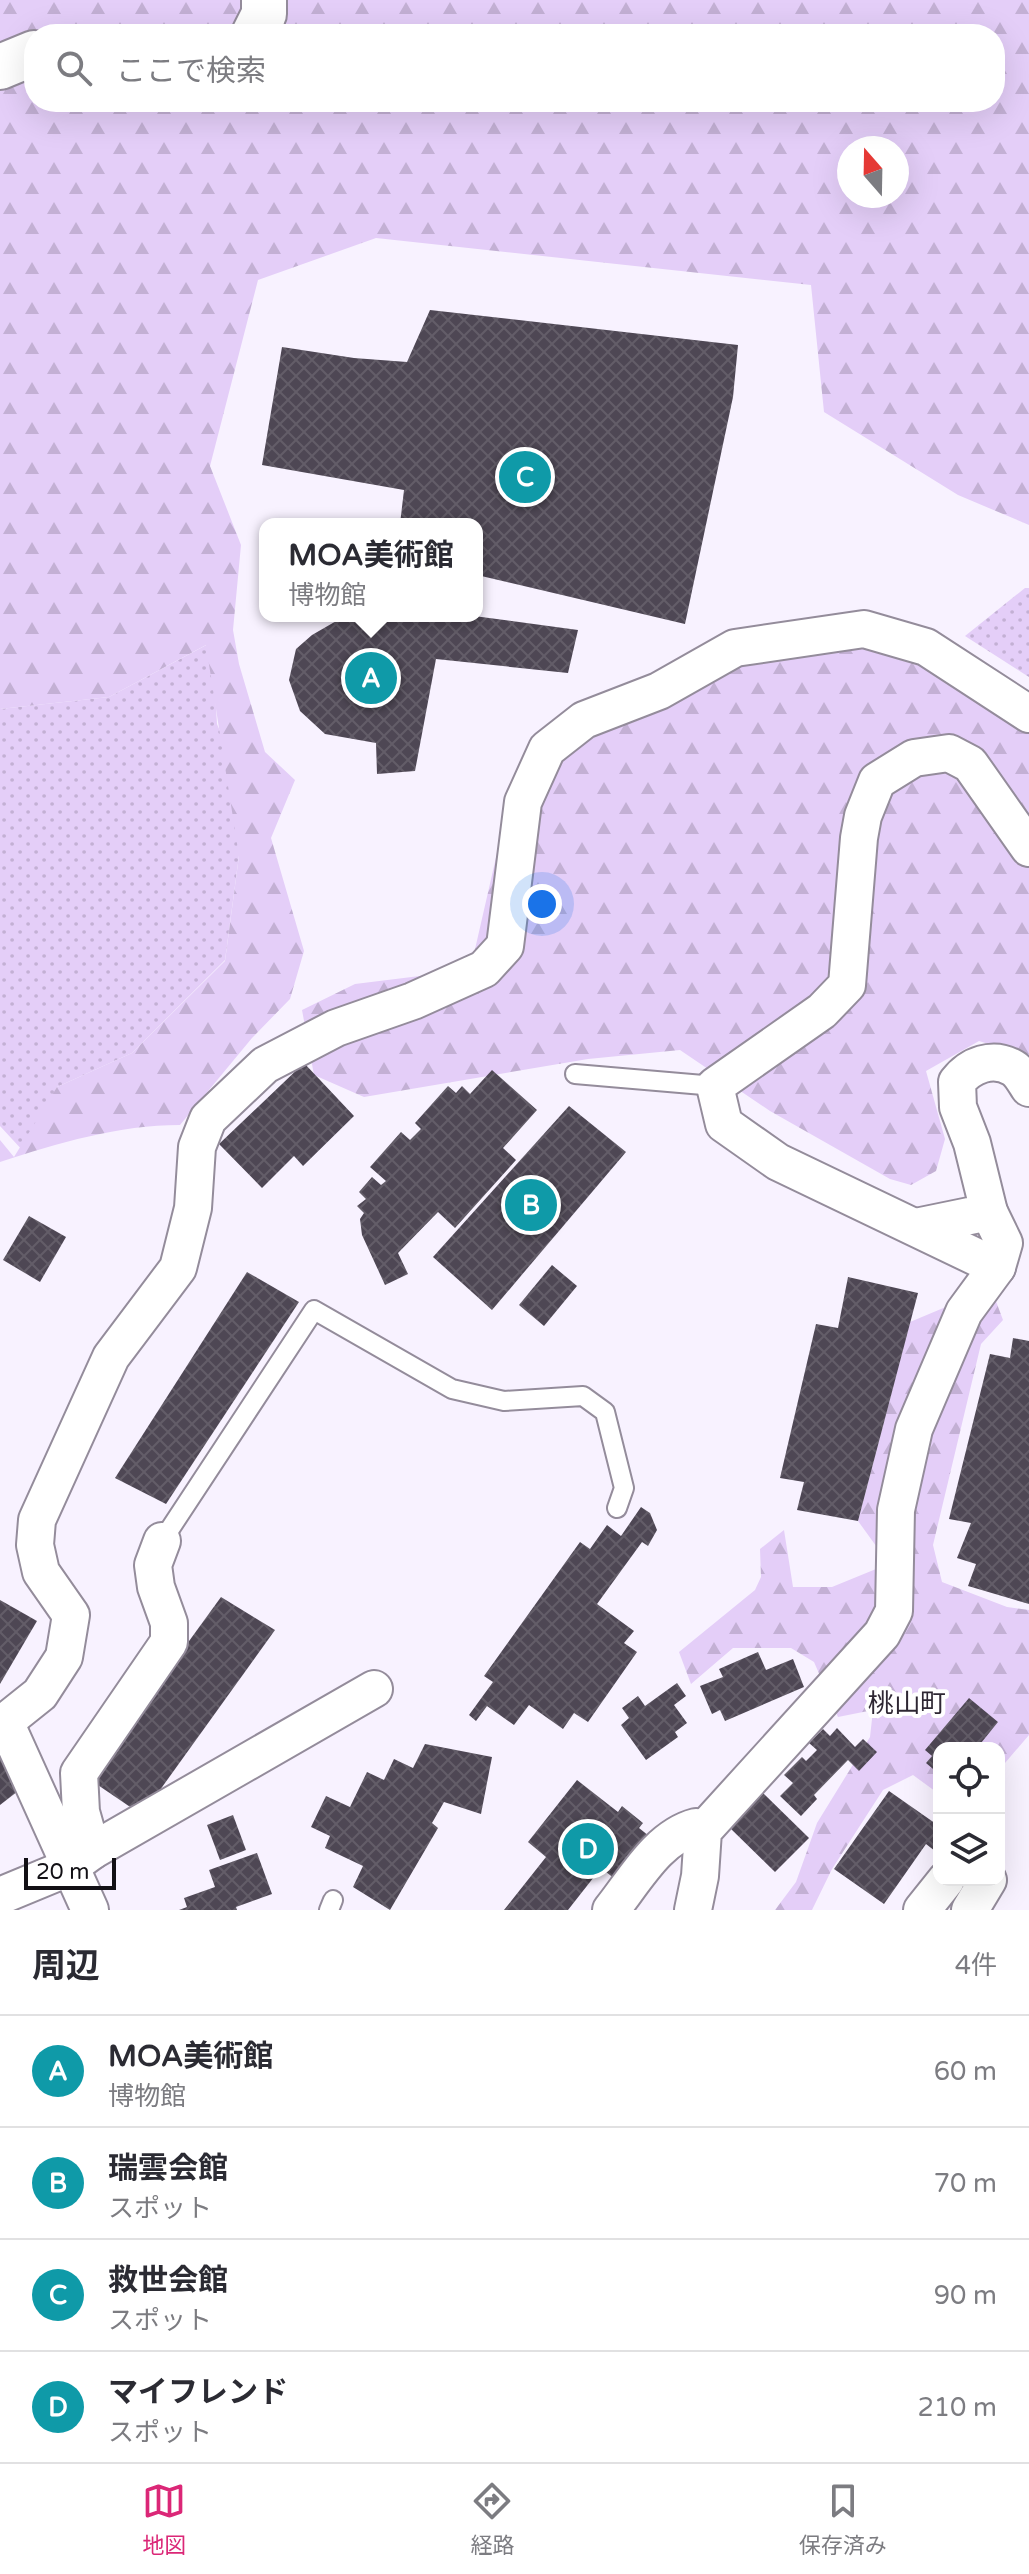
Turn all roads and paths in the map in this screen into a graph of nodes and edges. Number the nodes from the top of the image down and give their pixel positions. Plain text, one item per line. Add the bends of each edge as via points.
1 (264, 0) edge
2 (259, 24) edge
3 (24, 57) edge
4 (0, 67) edge
5 (1029, 714) edge
6 (1029, 848) edge
7 (575, 1074) dead end
8 (715, 1086) junction
9 (1029, 1088) edge
10 (989, 1212) junction
11 (916, 1227) junction
12 (997, 1267) junction
13 (617, 1508) dead end
14 (162, 1541) joint
15 (374, 1689) dead end
16 (2, 1722) edge
17 (703, 1831) junction
18 (81, 1859) junction
19 (941, 1886) edge
20 (984, 1886) edge
21 (0, 1896) edge
22 (90, 1910) edge
23 (611, 1910) edge
24 (693, 1910) edge
25 (922, 1910) edge
26 (970, 1910) edge

1 - 2 street
3 - 4 street
5 - 16 street via 926,647 864,629 735,648 659,691 584,720 547,749 523,802 505,946 484,969 336,1028 265,1065 208,1119 197,1147 193,1208 178,1268 111,1357 37,1520 41,1572 71,1615 64,1657 40,1694
6 - 8 street via 970,764 949,753 914,758 877,781 859,838 847,985 822,1011
7 - 8 lane
8 - 11 street via 724,1124 778,1162
9 - 10 street via 1016,1069 1001,1063 967,1069 957,1082 958,1107
10 - 11 street
10 - 12 street via 1004,1243
11 - 12 street
12 - 17 street via 964,1312 914,1429 896,1510 894,1611 882,1634
13 - 14 lane via 624,1488 605,1412 583,1396 504,1401 452,1389 314,1310
14 - 18 street via 153,1565 169,1642 79,1773
15 - 18 street
16 - 18 street
17 - 23 street via 681,1831 664,1844
17 - 24 street
18 - 21 street
18 - 22 street
19 - 25 street
20 - 26 street

